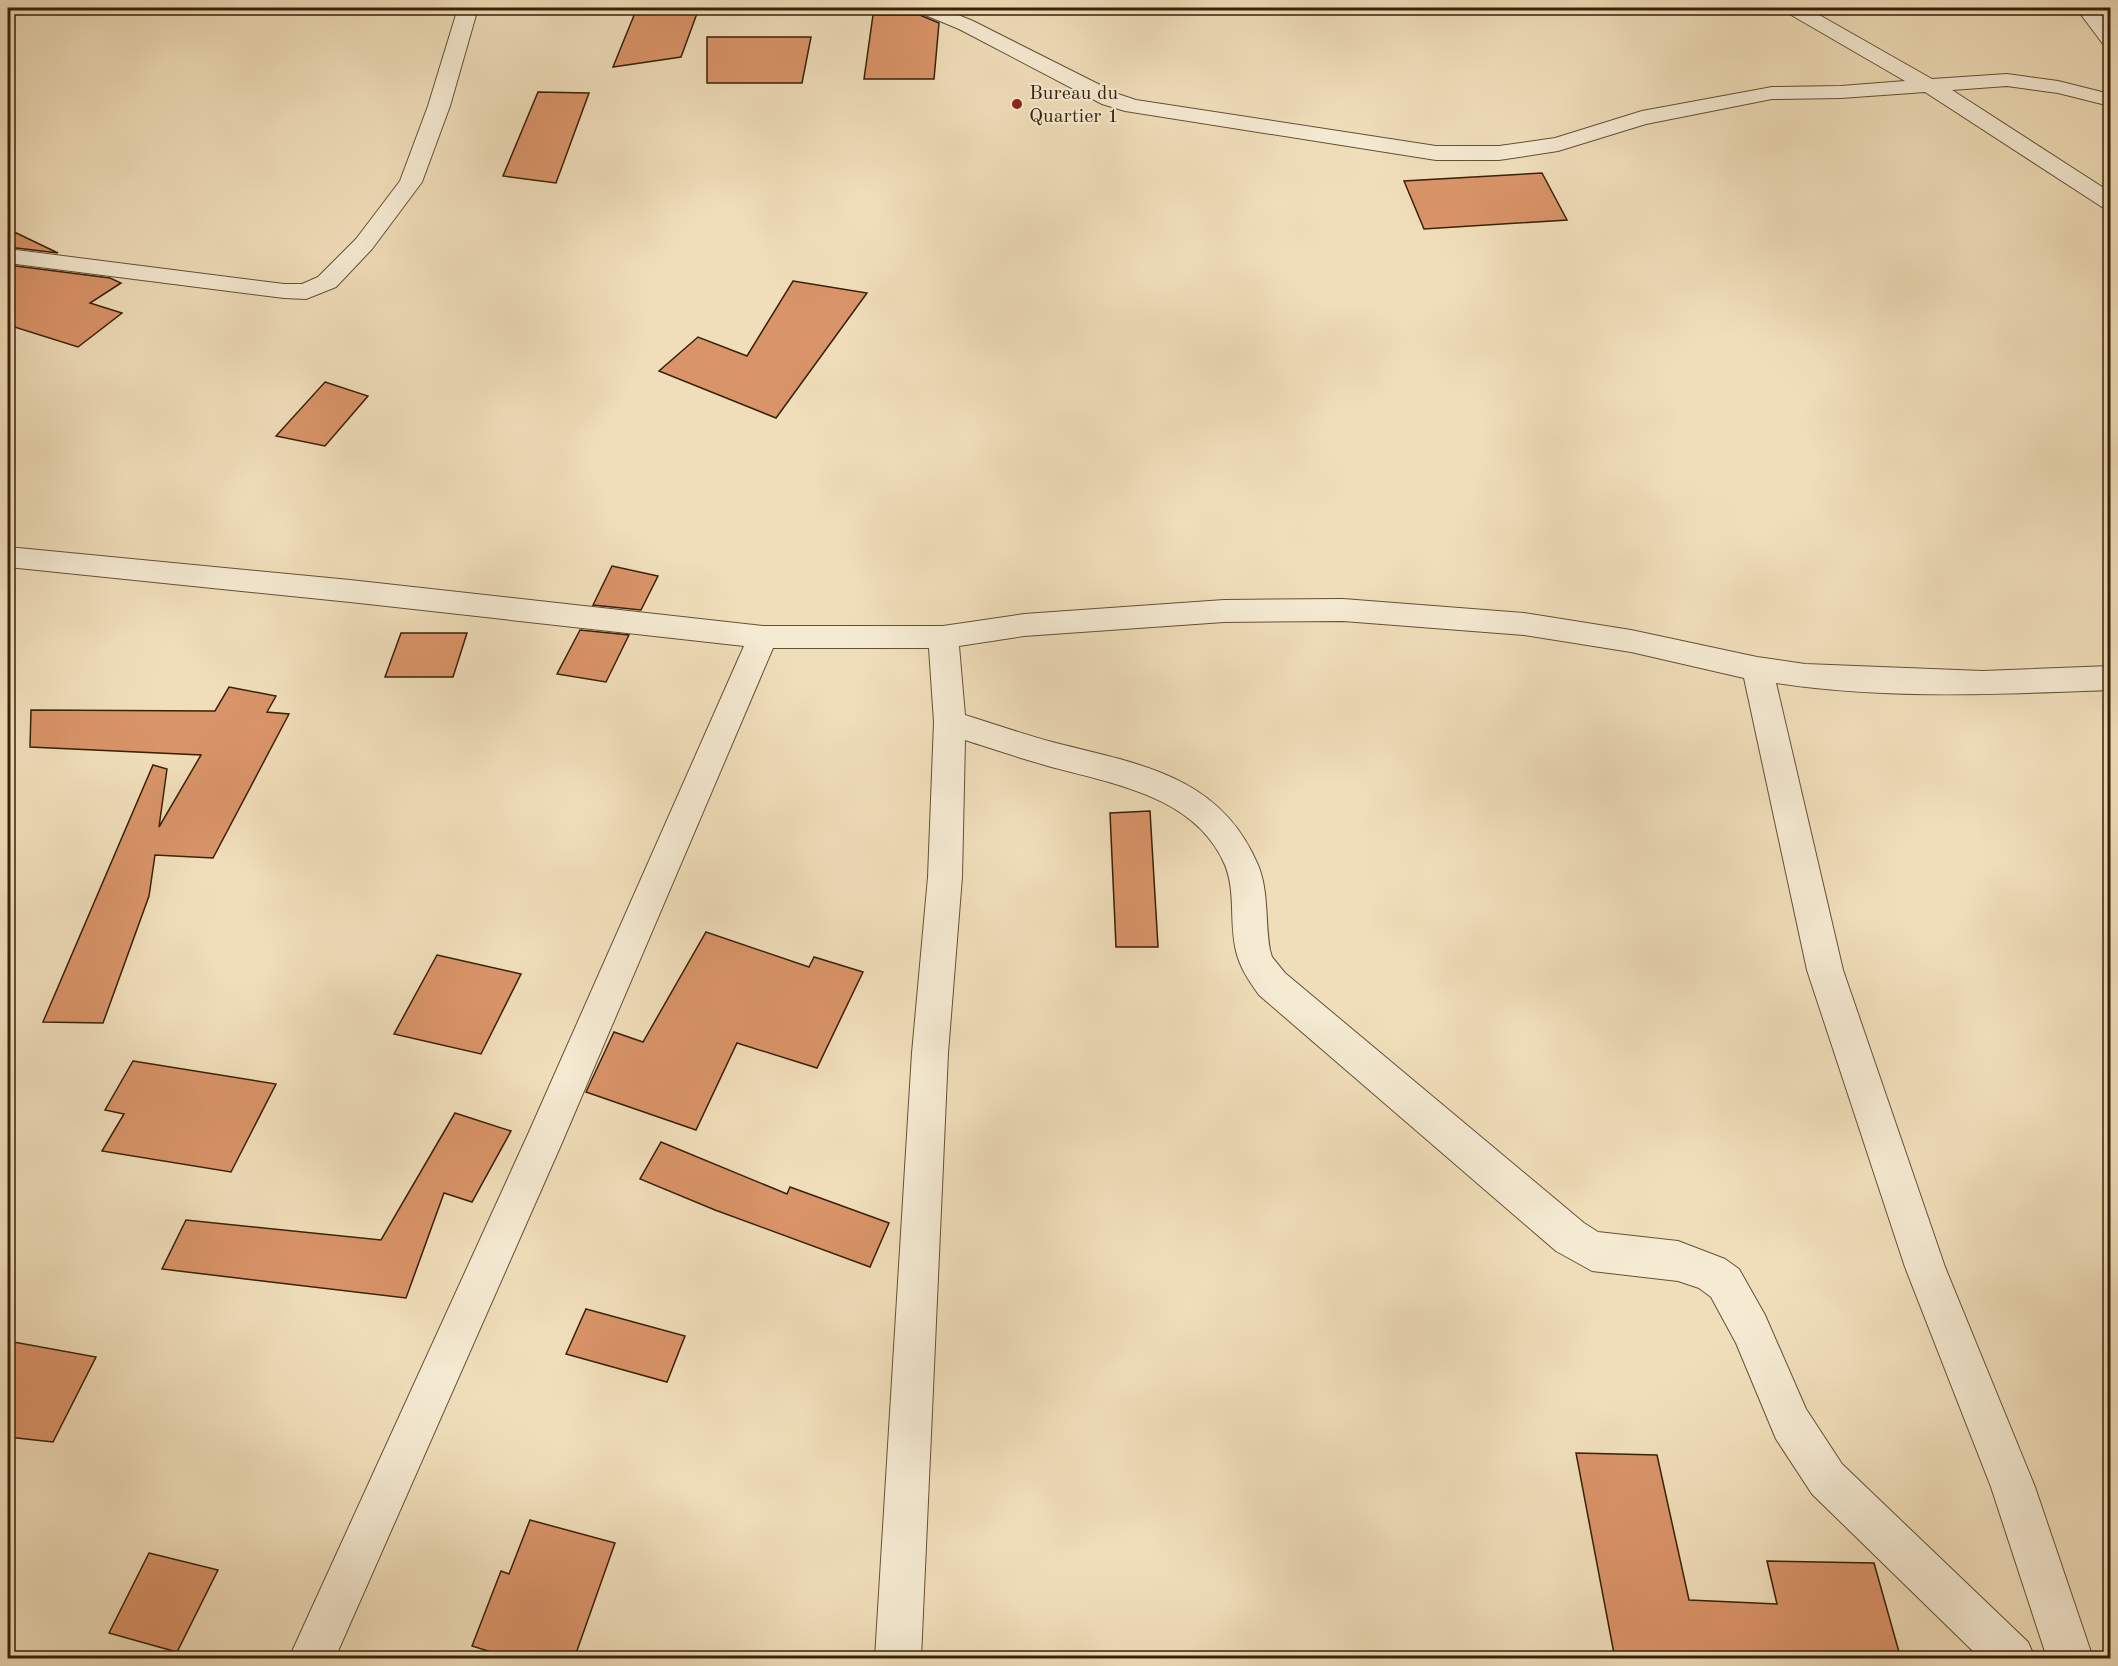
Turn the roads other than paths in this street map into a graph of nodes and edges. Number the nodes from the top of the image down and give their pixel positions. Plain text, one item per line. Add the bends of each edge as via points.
1 (468, 8) edge
2 (924, 8) edge
3 (1793, 8) edge
4 (2086, 8) edge
5 (2110, 40) edge
6 (1932, 87) junction
7 (2110, 100) edge
8 (2110, 202) edge
9 (8, 256) edge
10 (8, 557) edge
11 (763, 637) junction
12 (943, 637) junction
13 (1757, 669) junction
14 (2110, 678) edge
15 (950, 722) junction
16 (312, 1659) edge
17 (898, 1659) edge
18 (2012, 1659) edge
19 (2070, 1659) edge

1 - 9 street via 411,182 364,244 327,282 306,292 284,291
2 - 6 street via 966,25 1110,99 1133,106 1436,153 1499,153 1558,144 1642,118 1772,93
3 - 6 street
4 - 5 street
6 - 7 street via 2026,81
6 - 8 street
10 - 11 street
11 - 12 street
11 - 16 street
12 - 13 street via 1024,625 1212,612 1343,610 1524,624 1631,641
12 - 15 street
13 - 14 street via 1897,681 1983,683
13 - 19 street via 1825,970 1925,1267 2013,1487
15 - 17 street via 945,877 930,1053
15 - 18 street via 1033,750 1129,774 1165,787 1198,806 1222,831 1242,867 1256,962 1272,984 1570,1237 1592,1251 1678,1261 1711,1273 1725,1283 1751,1329 1791,1424 1827,1479

